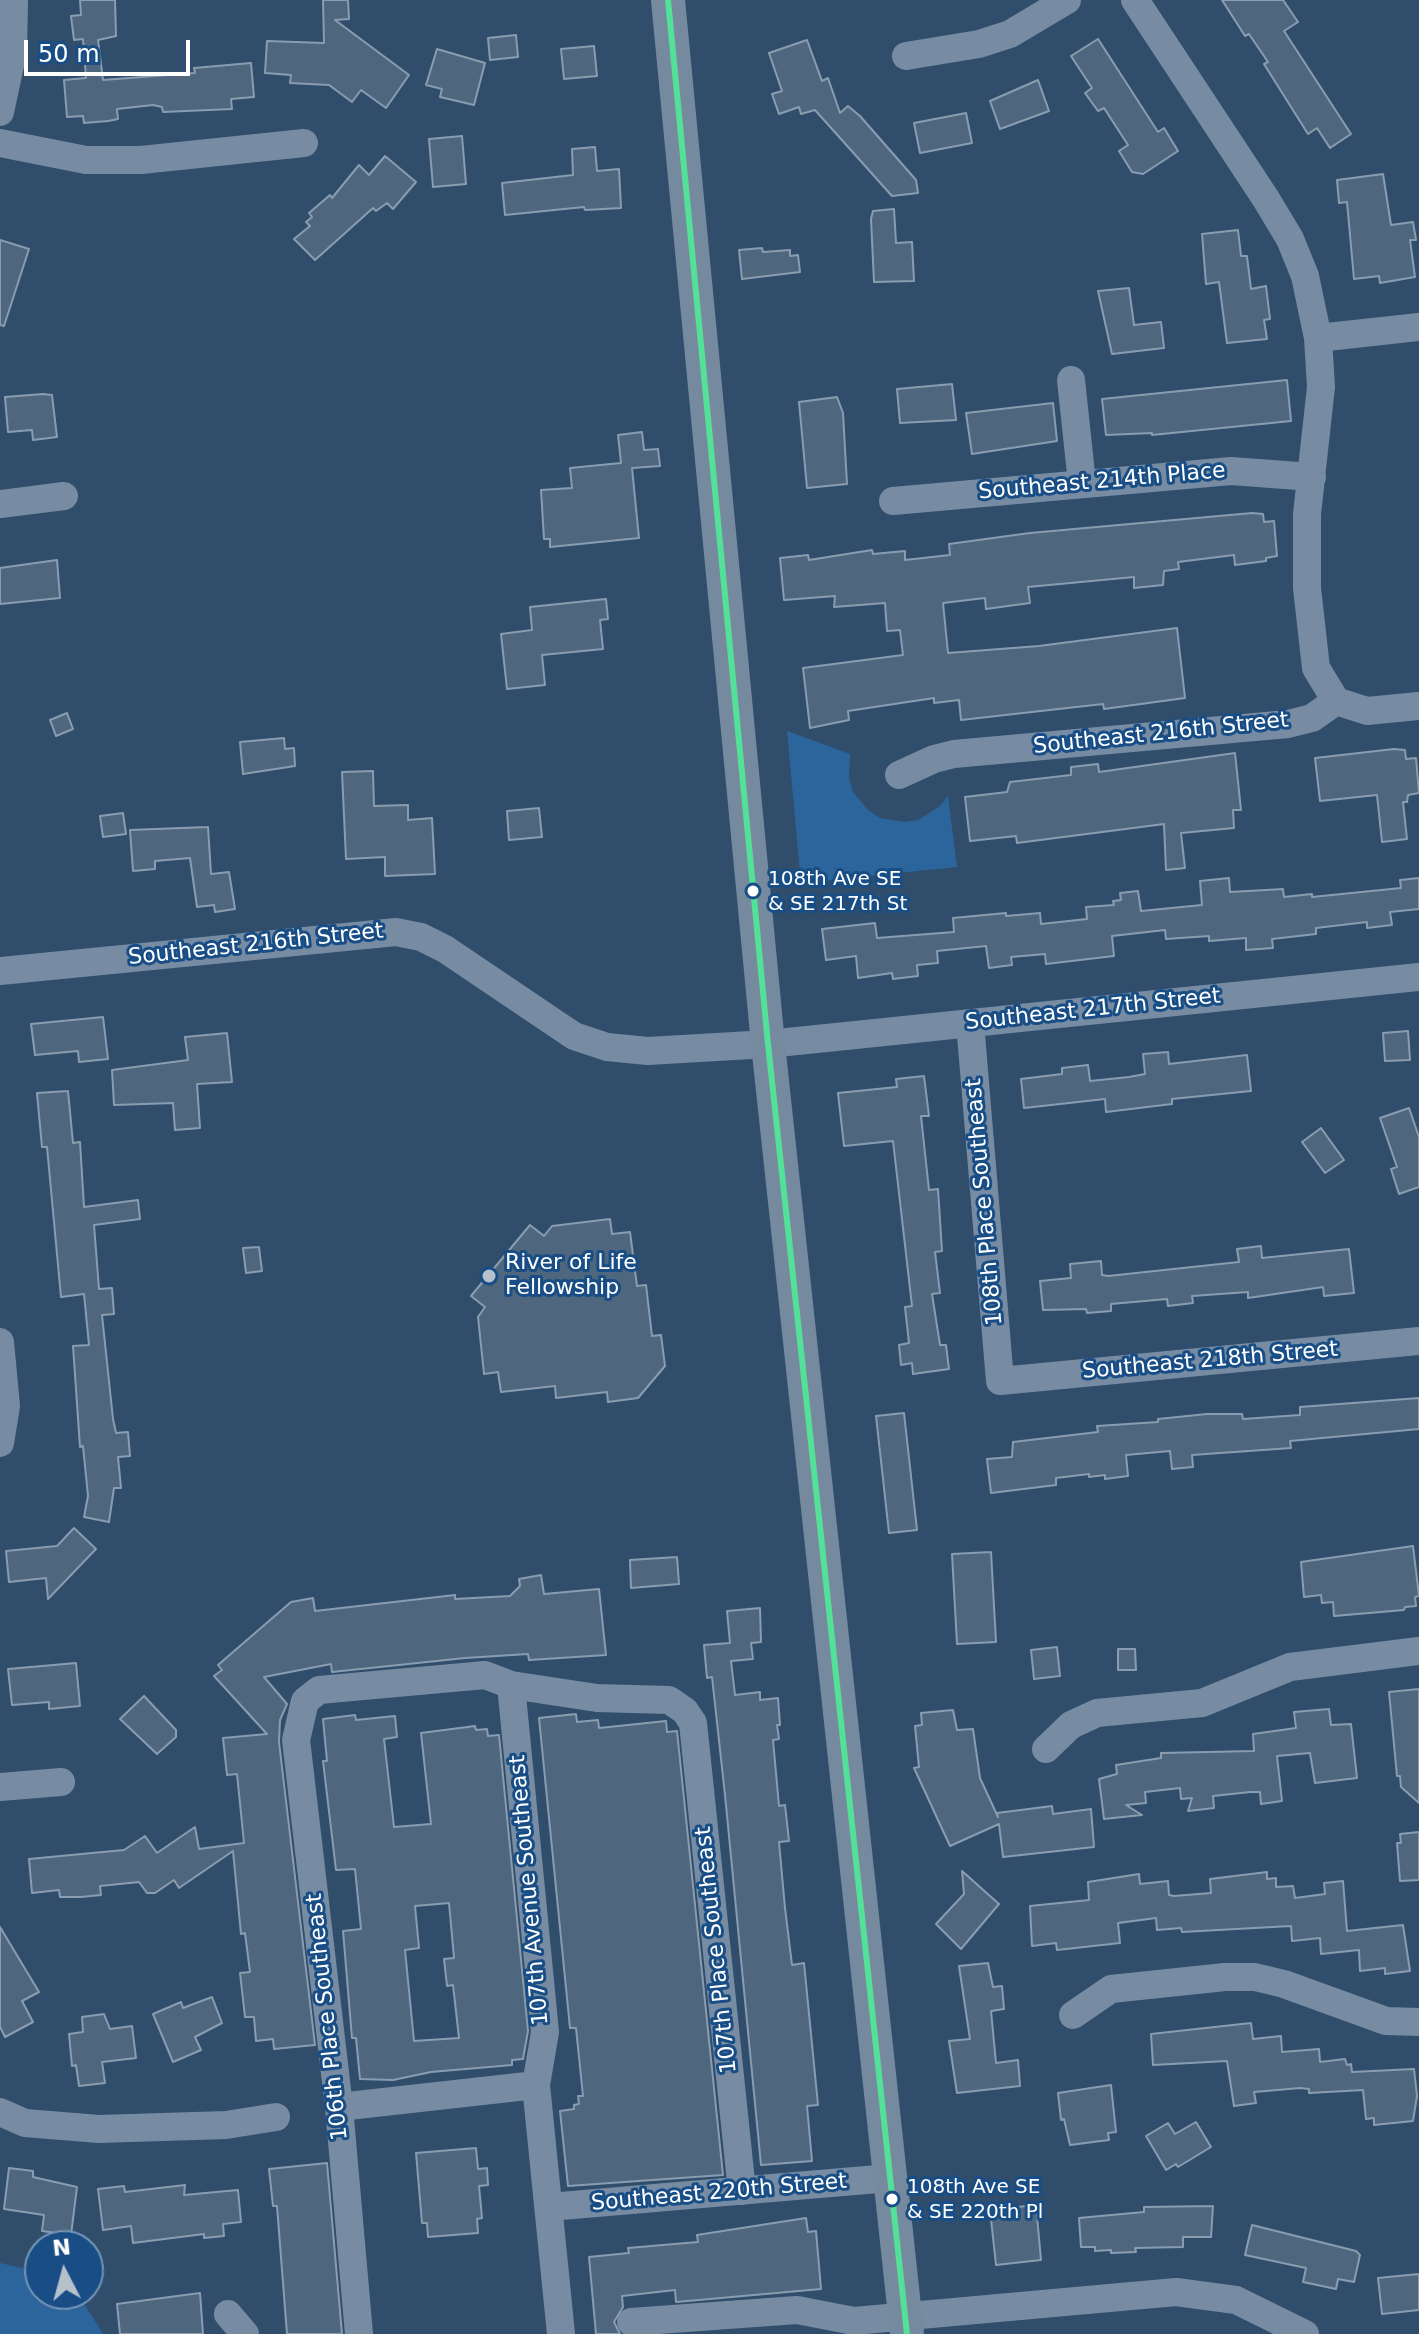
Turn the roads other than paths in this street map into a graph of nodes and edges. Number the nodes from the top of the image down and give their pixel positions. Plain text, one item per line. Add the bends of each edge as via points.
1 (14, 0) edge
2 (668, 0) edge
3 (1067, 0) edge
4 (1135, 0) edge
5 (906, 56) dead end
6 (0, 112) edge
7 (0, 143) edge
8 (304, 143) dead end
9 (1419, 327) edge
10 (1318, 338) junction
11 (1071, 380) dead end
12 (1312, 477) junction
13 (1082, 483) junction
14 (64, 496) dead end
15 (893, 501) dead end
16 (0, 504) edge
17 (1336, 701) junction
18 (1419, 706) edge
19 (899, 775) dead end
20 (0, 971) edge
21 (1419, 977) edge
22 (970, 1023) junction
23 (768, 1044) junction
24 (1419, 1341) edge
25 (0, 1342) edge
26 (1000, 1381) joint
27 (0, 1443) edge
28 (1419, 1651) edge
29 (511, 1685) junction
30 (1046, 1749) dead end
31 (61, 1782) dead end
32 (0, 1787) edge
33 (1073, 2015) dead end
34 (1419, 2022) edge
35 (536, 2085) junction
36 (339, 2107) junction
37 (0, 2112) edge
38 (276, 2117) dead end
39 (890, 2178) junction
40 (742, 2191) junction
41 (549, 2207) junction
42 (631, 2322) dead end
43 (906, 2325) edge
44 (674, 2326) edge
45 (359, 2334) edge
46 (561, 2334) edge
47 (1305, 2334) edge

1 - 6 street via 13,51
2 - 23 main road
3 - 5 street via 1010,34
4 - 10 street via 1290,239 1305,276
7 - 8 street via 86,160 141,160
9 - 10 street
10 - 12 street via 1321,387
11 - 13 street
12 - 13 street, Southeast 214th Place via 1231,471
12 - 17 street via 1304,549 1307,588 1316,668
13 - 15 street, Southeast 214th Place
14 - 16 street
17 - 18 street via 1367,711
17 - 19 street, Southeast 216th Street via 1312,718 1288,724 954,754
20 - 23 street, Southeast 216th Street via 396,932 445,949 574,1036 607,1047 648,1051
21 - 22 street, Southeast 217th Street
22 - 23 street, Southeast 217th Street
22 - 26 street, 108th Place Southeast
23 - 39 main road
24 - 26 street, Southeast 218th Street
25 - 27 street via 6,1406
28 - 30 street via 1290,1667 1202,1703 1097,1713 1071,1725
29 - 35 street, 107th Avenue Southeast via 545,2032
29 - 36 street, 106th Place Southeast via 485,1675 319,1690 305,1701 296,1740
29 - 40 street, 107th Place Southeast via 597,1698 669,1700 693,1723
31 - 32 street
33 - 34 street via 1111,1989 1255,1977 1386,2021
35 - 36 street
35 - 41 street, 107th Avenue Southeast
36 - 45 street, 106th Place Southeast
37 - 38 street via 25,2123 99,2129 226,2125
39 - 40 street, Southeast 220th Street
39 - 43 main road
40 - 41 street, Southeast 220th Street
41 - 46 street, 107th Avenue Southeast
42 - 44 street
43 - 44 street via 797,2310
43 - 47 street via 1176,2292 1236,2300

